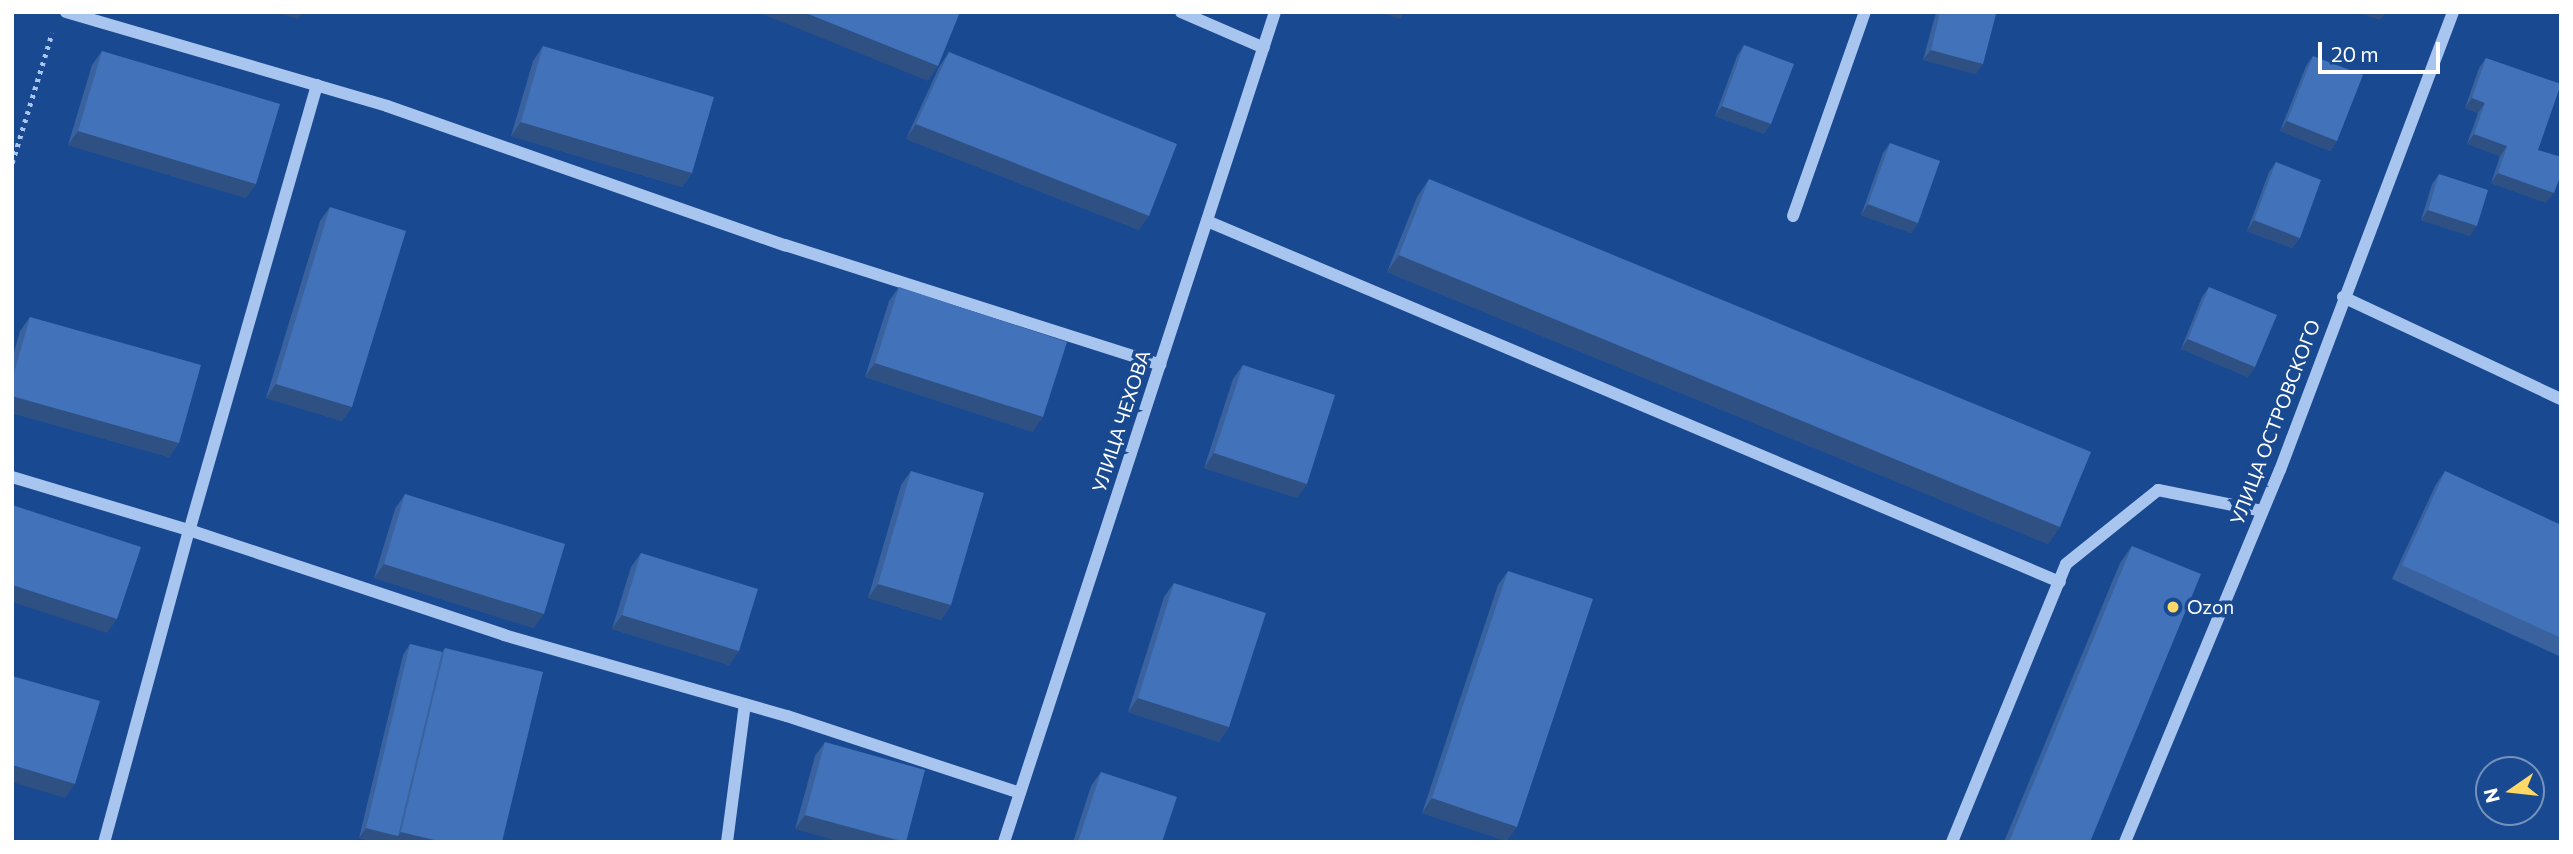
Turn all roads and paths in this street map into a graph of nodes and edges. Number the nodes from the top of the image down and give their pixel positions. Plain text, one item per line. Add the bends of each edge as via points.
1 (66, 12) edge
2 (1181, 12) edge
3 (1275, 12) edge
4 (1865, 12) edge
5 (2453, 12) edge
6 (54, 25) dead end
7 (1264, 48) junction
8 (317, 85) junction
9 (12, 163) edge
10 (1793, 216) dead end
11 (1207, 222) junction
12 (2343, 297) junction
13 (1160, 365) junction
14 (2561, 399) edge
15 (12, 477) edge
16 (2263, 511) junction
17 (189, 530) junction
18 (2060, 582) junction
19 (745, 704) junction
20 (1020, 793) junction
21 (104, 842) edge
22 (727, 842) edge
23 (1004, 842) edge
24 (1952, 842) edge
25 (2125, 842) edge

1 - 8 street
2 - 7 street
3 - 7 street, УЛИЦА ЧЕХОВА
4 - 10 street
5 - 12 street, УЛИЦА ОСТРОВСКОГО
6 - 9 path
7 - 11 street, УЛИЦА ЧЕХОВА
8 - 13 street via 785,245
8 - 17 street
11 - 13 street, УЛИЦА ЧЕХОВА
11 - 18 street
12 - 14 street
12 - 16 street, УЛИЦА ОСТРОВСКОГО
13 - 20 street, УЛИЦА ЧЕХОВА
15 - 17 street
16 - 18 street via 2158,490 2066,564
16 - 25 street, УЛИЦА ОСТРОВСКОГО
17 - 19 street via 504,635
17 - 21 street
18 - 24 street
19 - 20 street
19 - 22 street
20 - 23 street, УЛИЦА ЧЕХОВА

